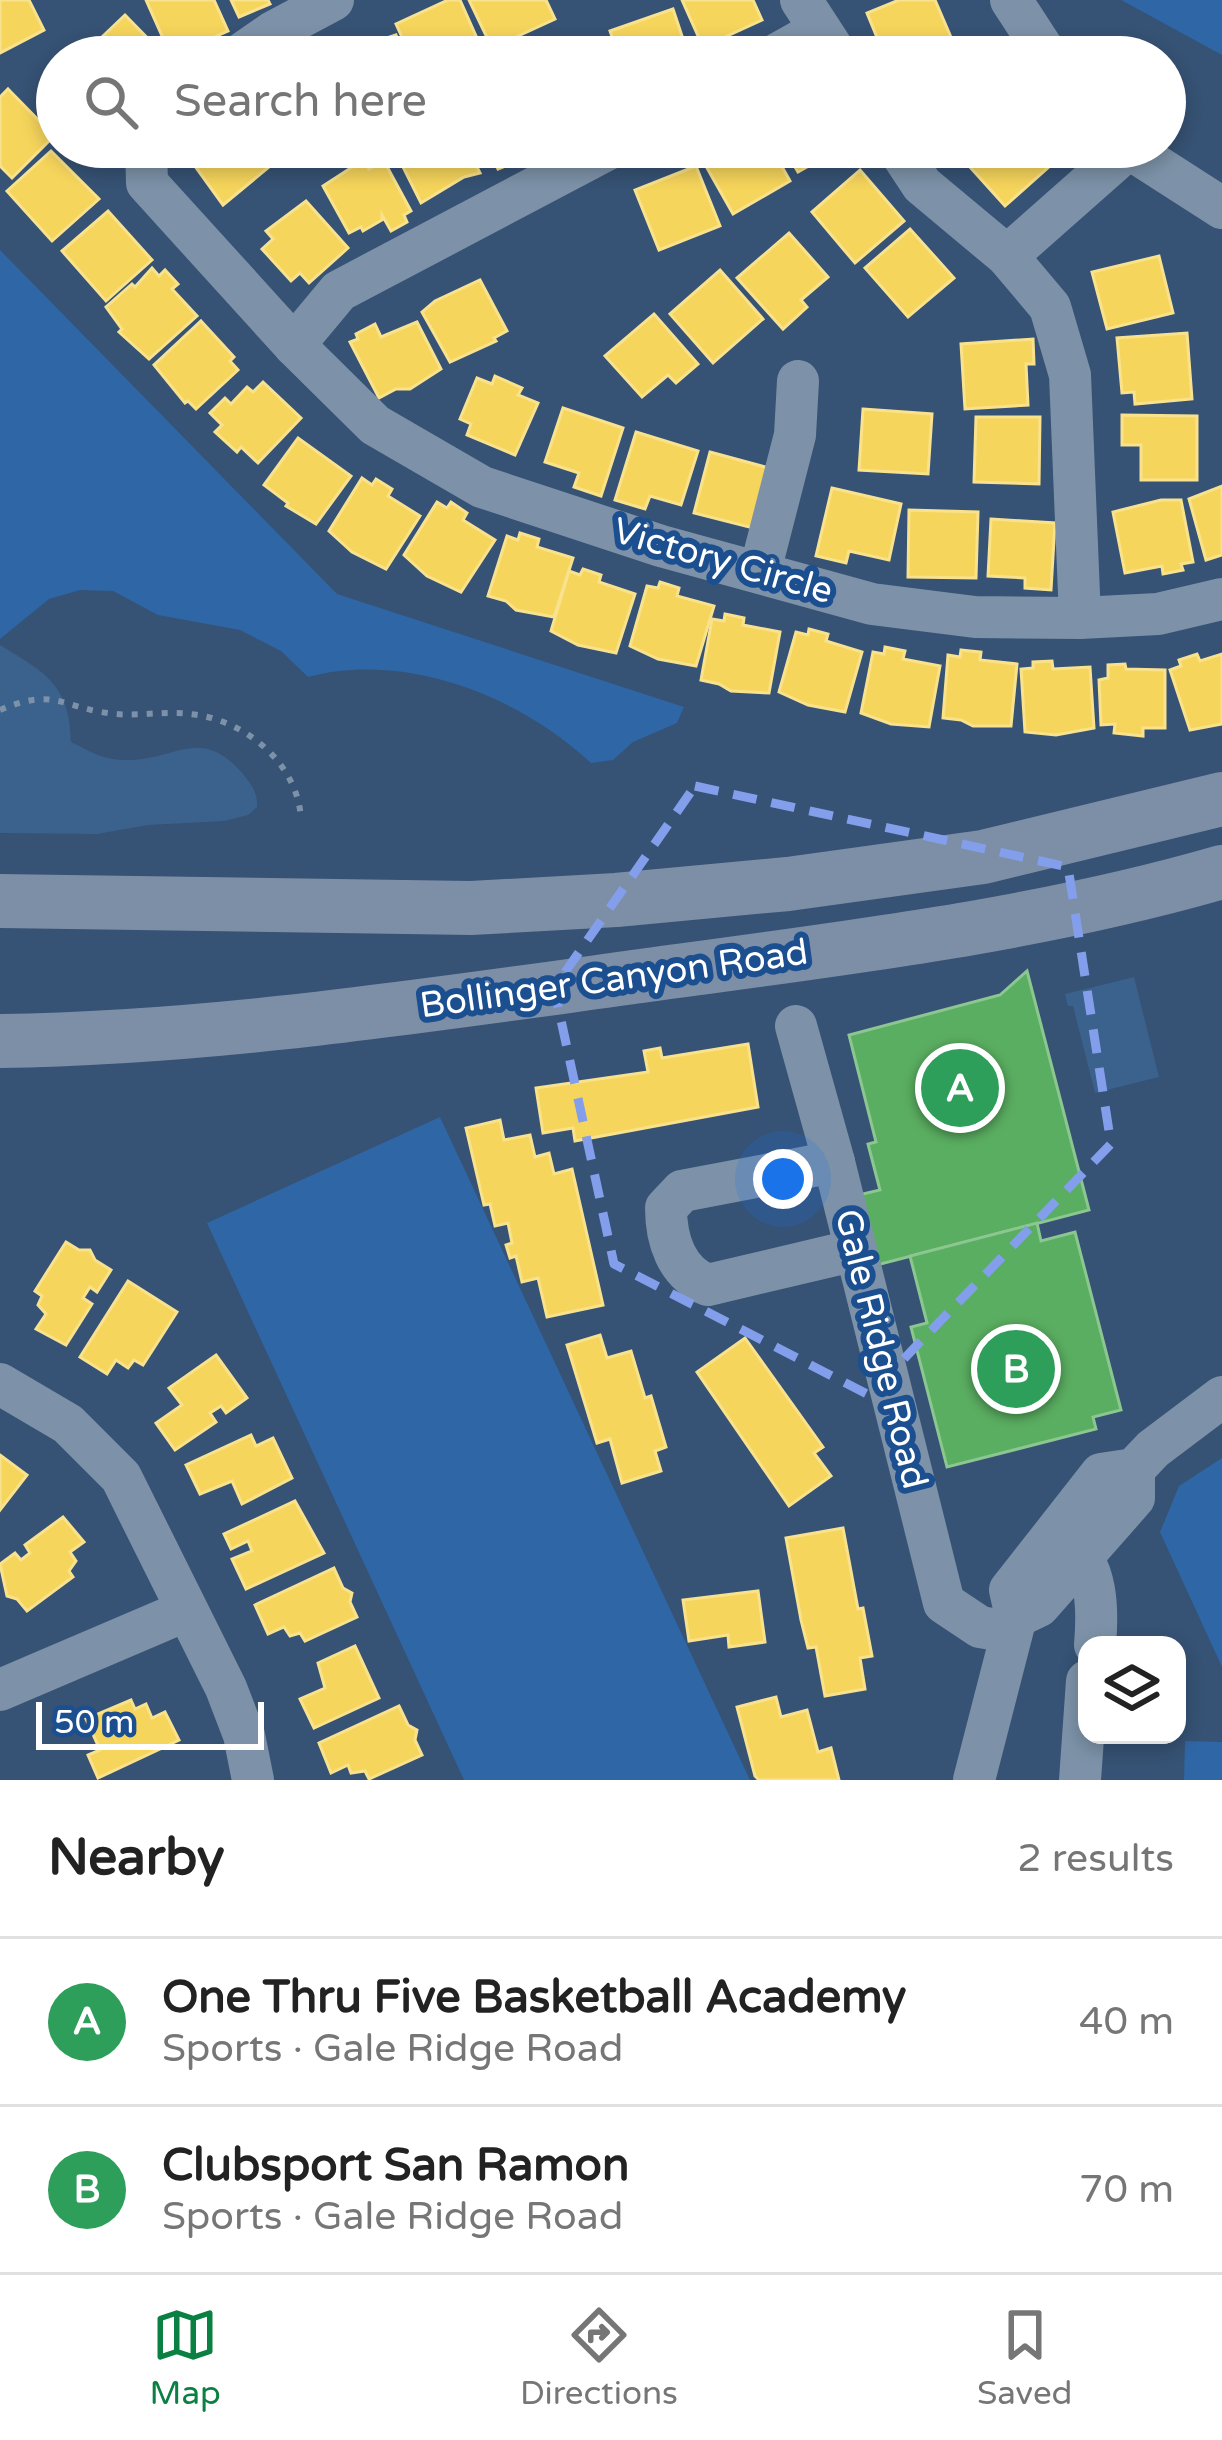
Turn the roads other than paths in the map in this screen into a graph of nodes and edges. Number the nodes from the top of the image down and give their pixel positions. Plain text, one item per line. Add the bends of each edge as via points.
1 (333, 0) edge
2 (1011, 0) edge
3 (267, 36) edge
4 (1034, 36) edge
5 (147, 168) edge
6 (572, 168) edge
7 (912, 168) edge
8 (1106, 168) edge
9 (1159, 168) edge
10 (1222, 208) edge
11 (1007, 256) junction
12 (294, 345) junction
13 (798, 381) dead end
14 (760, 571) junction
15 (1222, 598) edge
16 (1080, 618) junction
17 (1222, 799) edge
18 (1222, 872) edge
19 (0, 901) edge
20 (796, 1026) dead end
21 (0, 1041) edge
22 (835, 1162) junction
23 (856, 1250) junction
24 (0, 1384) edge
25 (1222, 1396) edge
26 (1068, 1543) junction
27 (184, 1611) junction
28 (1013, 1624) junction
29 (1094, 1636) edge
30 (0, 1690) edge
31 (1083, 1744) edge
32 (253, 1780) edge
33 (974, 1780) edge
34 (1080, 1780) edge

1 - 3 street
2 - 4 street
5 - 12 street, Victory Circle via 147,183
6 - 12 street via 339,291
7 - 11 street
8 - 11 street
9 - 10 street
11 - 16 street via 1050,307 1070,375
12 - 14 street, Victory Circle via 375,425 482,487
13 - 14 street via 795,435
14 - 16 street, Victory Circle via 872,604 975,617
15 - 16 street, Victory Circle via 1158,614
17 - 19 main road, Bollinger Canyon Road via 983,857 616,900 471,908
18 - 21 main road, Bollinger Canyon Road via 994,926 760,959 302,1021
20 - 22 street, Gale Ridge Road
22 - 23 street, Gale Ridge Road
22 - 23 street via 682,1191 666,1208 666,1238 693,1280 707,1285
23 - 28 street, Gale Ridge Road via 944,1603 980,1627
24 - 27 street via 68,1424 121,1477
25 - 26 street via 1134,1469 1134,1498
26 - 28 street via 1040,1606
26 - 29 street via 1093,1582
27 - 30 street
27 - 32 street via 226,1688
28 - 33 street
31 - 34 street

